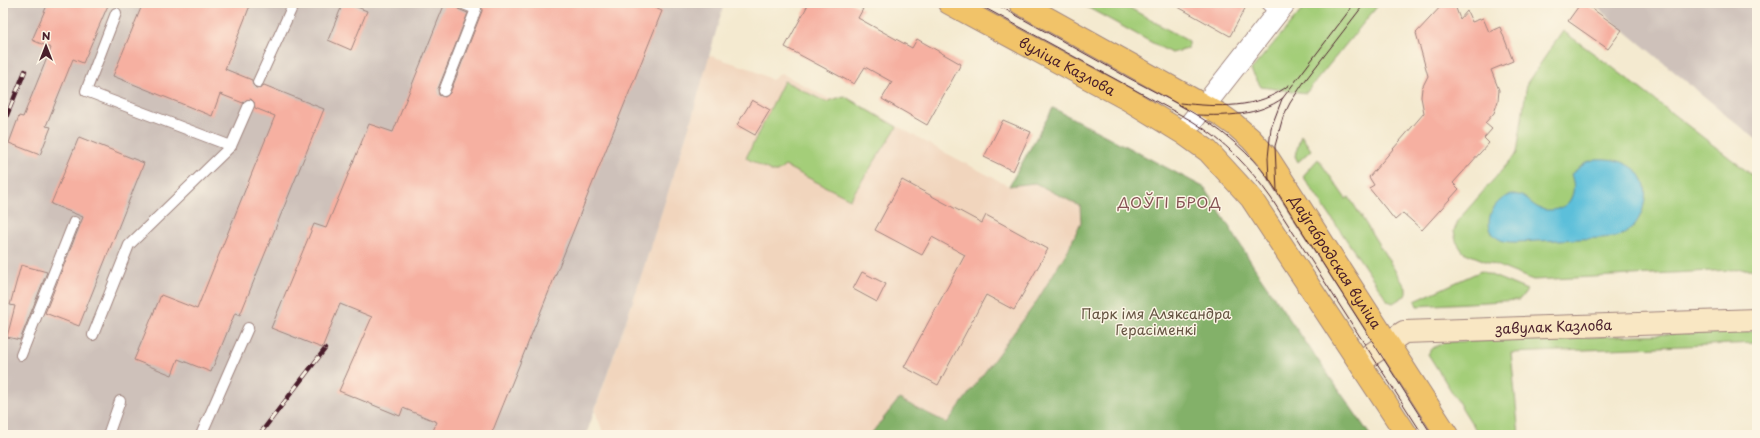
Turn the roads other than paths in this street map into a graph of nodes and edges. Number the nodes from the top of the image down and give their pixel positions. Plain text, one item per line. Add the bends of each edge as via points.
1 (294, 3) edge
2 (461, 3) edge
3 (949, 3) edge
4 (1020, 3) edge
5 (1275, 7) edge
6 (116, 13) dead end
7 (258, 82) dead end
8 (444, 91) dead end
9 (249, 105) dead end
10 (1205, 106) junction
11 (1183, 133) junction
12 (231, 146) junction
13 (74, 222) dead end
14 (1757, 320) edge
15 (248, 328) dead end
16 (93, 336) dead end
17 (1387, 343) junction
18 (21, 355) dead end
19 (1360, 362) junction
20 (120, 401) dead end
21 (108, 435) edge
22 (201, 435) edge
23 (1407, 435) edge
24 (1447, 435) edge

1 - 7 lane
2 - 8 lane via 476,9
3 - 11 main road, вуліца Казлова via 1129,100
4 - 10 main road
5 - 10 street
6 - 12 lane via 86,91
9 - 12 lane
10 - 11 street
10 - 17 main road, Даўгабродская вуліца via 1235,125 1268,158
11 - 19 main road via 1208,151 1251,198
12 - 16 lane via 130,245
13 - 18 lane
14 - 17 main road, завулак Казлова via 1404,332
15 - 22 lane
17 - 19 main road, завулак Казлова
17 - 24 main road, Даўгабродская вуліца
19 - 23 main road
20 - 21 lane

